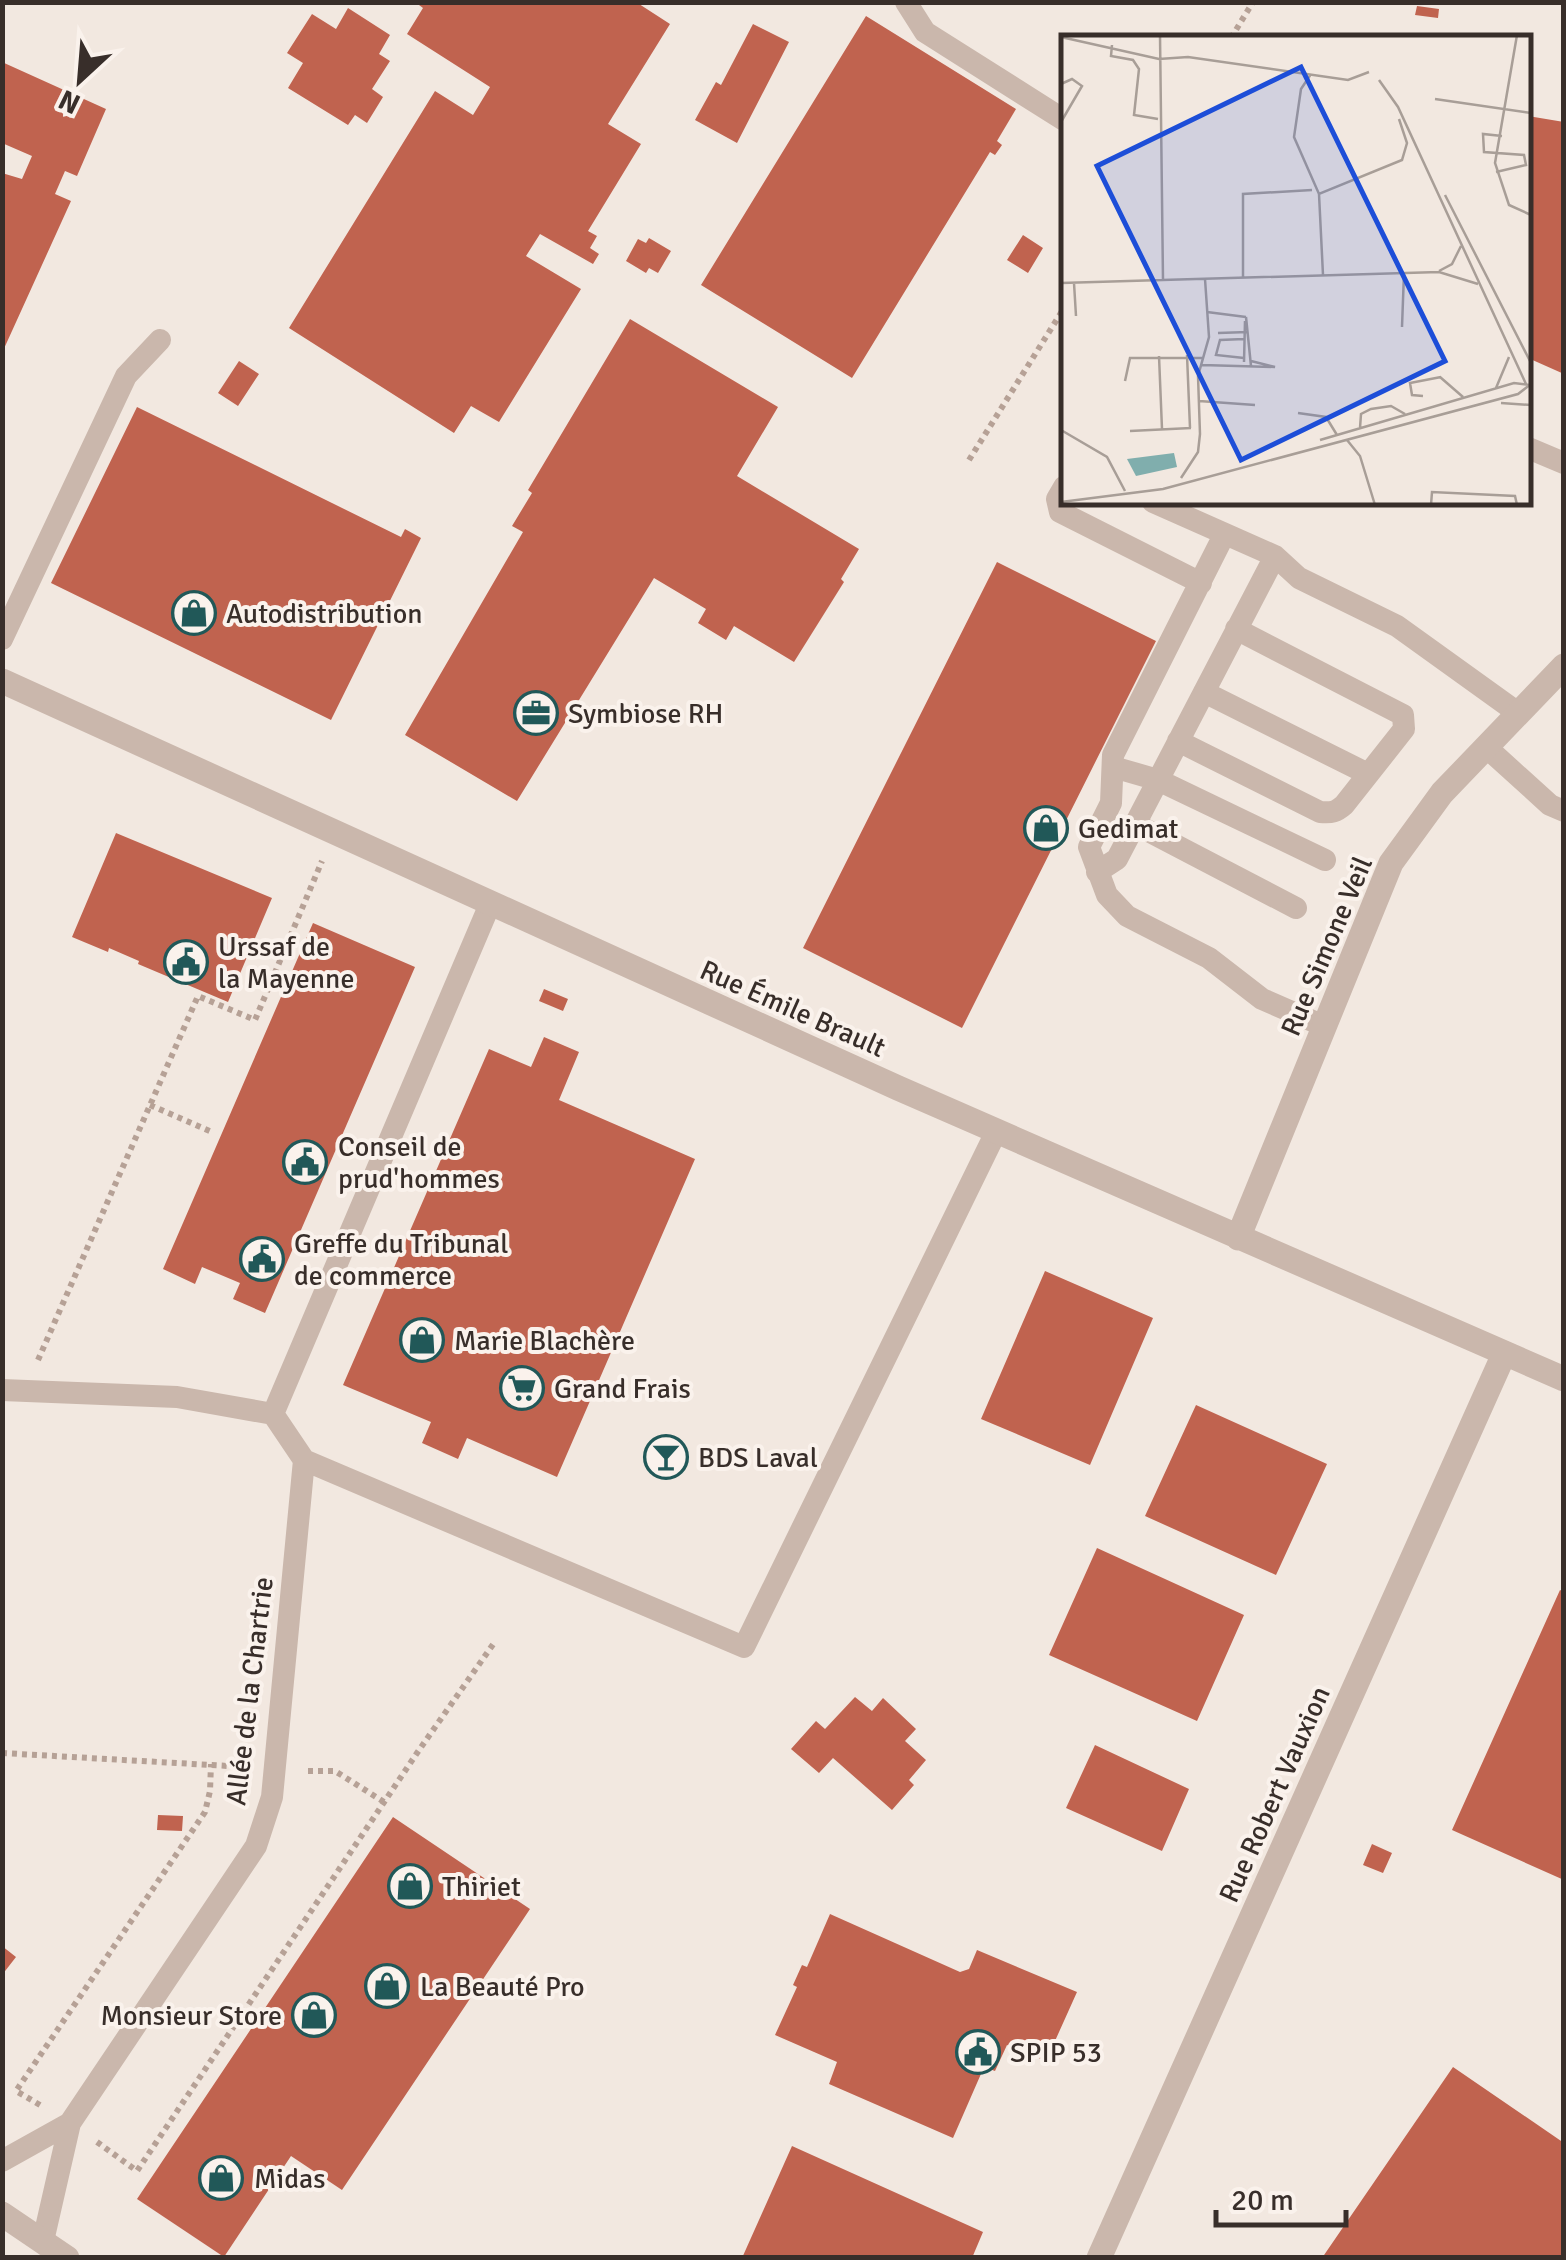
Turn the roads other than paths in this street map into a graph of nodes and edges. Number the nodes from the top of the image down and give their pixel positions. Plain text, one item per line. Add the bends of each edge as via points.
1 (906, 2) edge
2 (1061, 118) edge
3 (160, 340) dead end
4 (1531, 449) edge
5 (1564, 463) edge
6 (1061, 494) edge
7 (1159, 505) edge
8 (1224, 535) junction
9 (1274, 556) junction
10 (1201, 583) junction
11 (1236, 629) junction
12 (2, 640) edge
13 (1564, 666) edge
14 (2, 681) edge
15 (1204, 692) junction
16 (1518, 713) junction
17 (1178, 740) junction
18 (1486, 747) junction
19 (1113, 768) junction
20 (1368, 774) junction
21 (1158, 780) junction
22 (1564, 811) edge
23 (1135, 824) junction
24 (1325, 860) dead end
25 (1097, 872) junction
26 (490, 904) junction
27 (1296, 908) dead end
28 (1324, 1026) junction
29 (996, 1132) junction
30 (1238, 1238) junction
31 (1504, 1354) junction
32 (1564, 1379) edge
33 (2, 1390) edge
34 (273, 1414) junction
35 (304, 1460) junction
36 (70, 2122) junction
37 (2, 2161) edge
38 (2, 2214) edge
39 (43, 2241) junction
40 (67, 2258) edge
41 (1099, 2258) edge

1 - 2 lane via 925,32
3 - 12 lane via 126,376
4 - 5 lane
6 - 10 lane via 1060,512
7 - 8 lane
8 - 9 lane
8 - 10 lane
9 - 11 lane
9 - 16 lane via 1300,578 1397,626
10 - 19 lane via 1113,755
11 - 15 lane
11 - 20 lane via 1403,716 1404,729
13 - 16 street, Rue Simone Veil
14 - 26 street, Rue Émile Brault
15 - 17 lane
15 - 20 lane
16 - 18 street, Rue Simone Veil
17 - 20 lane via 1320,812 1335,812
17 - 21 lane
18 - 22 lane
18 - 28 street, Rue Simone Veil via 1391,863
19 - 21 lane
19 - 25 lane via 1111,802 1089,847
21 - 23 lane
21 - 24 lane
23 - 25 lane via 1117,858
23 - 27 lane
25 - 28 lane via 1107,896 1127,916 1209,958 1262,999
26 - 29 street, Rue Émile Brault
26 - 34 lane
28 - 30 street, Rue Simone Veil
29 - 30 street, Rue Émile Brault
29 - 35 lane via 744,1647
30 - 31 street, Rue Émile Brault
31 - 32 street, Rue Émile Brault
31 - 41 street, Rue Robert Vauxion
33 - 34 lane via 176,1397
34 - 35 lane
35 - 36 lane, Allée de la Chartrie via 272,1797 256,1846
36 - 37 lane, Allée de la Chartrie
36 - 39 lane
38 - 39 street
39 - 40 street

